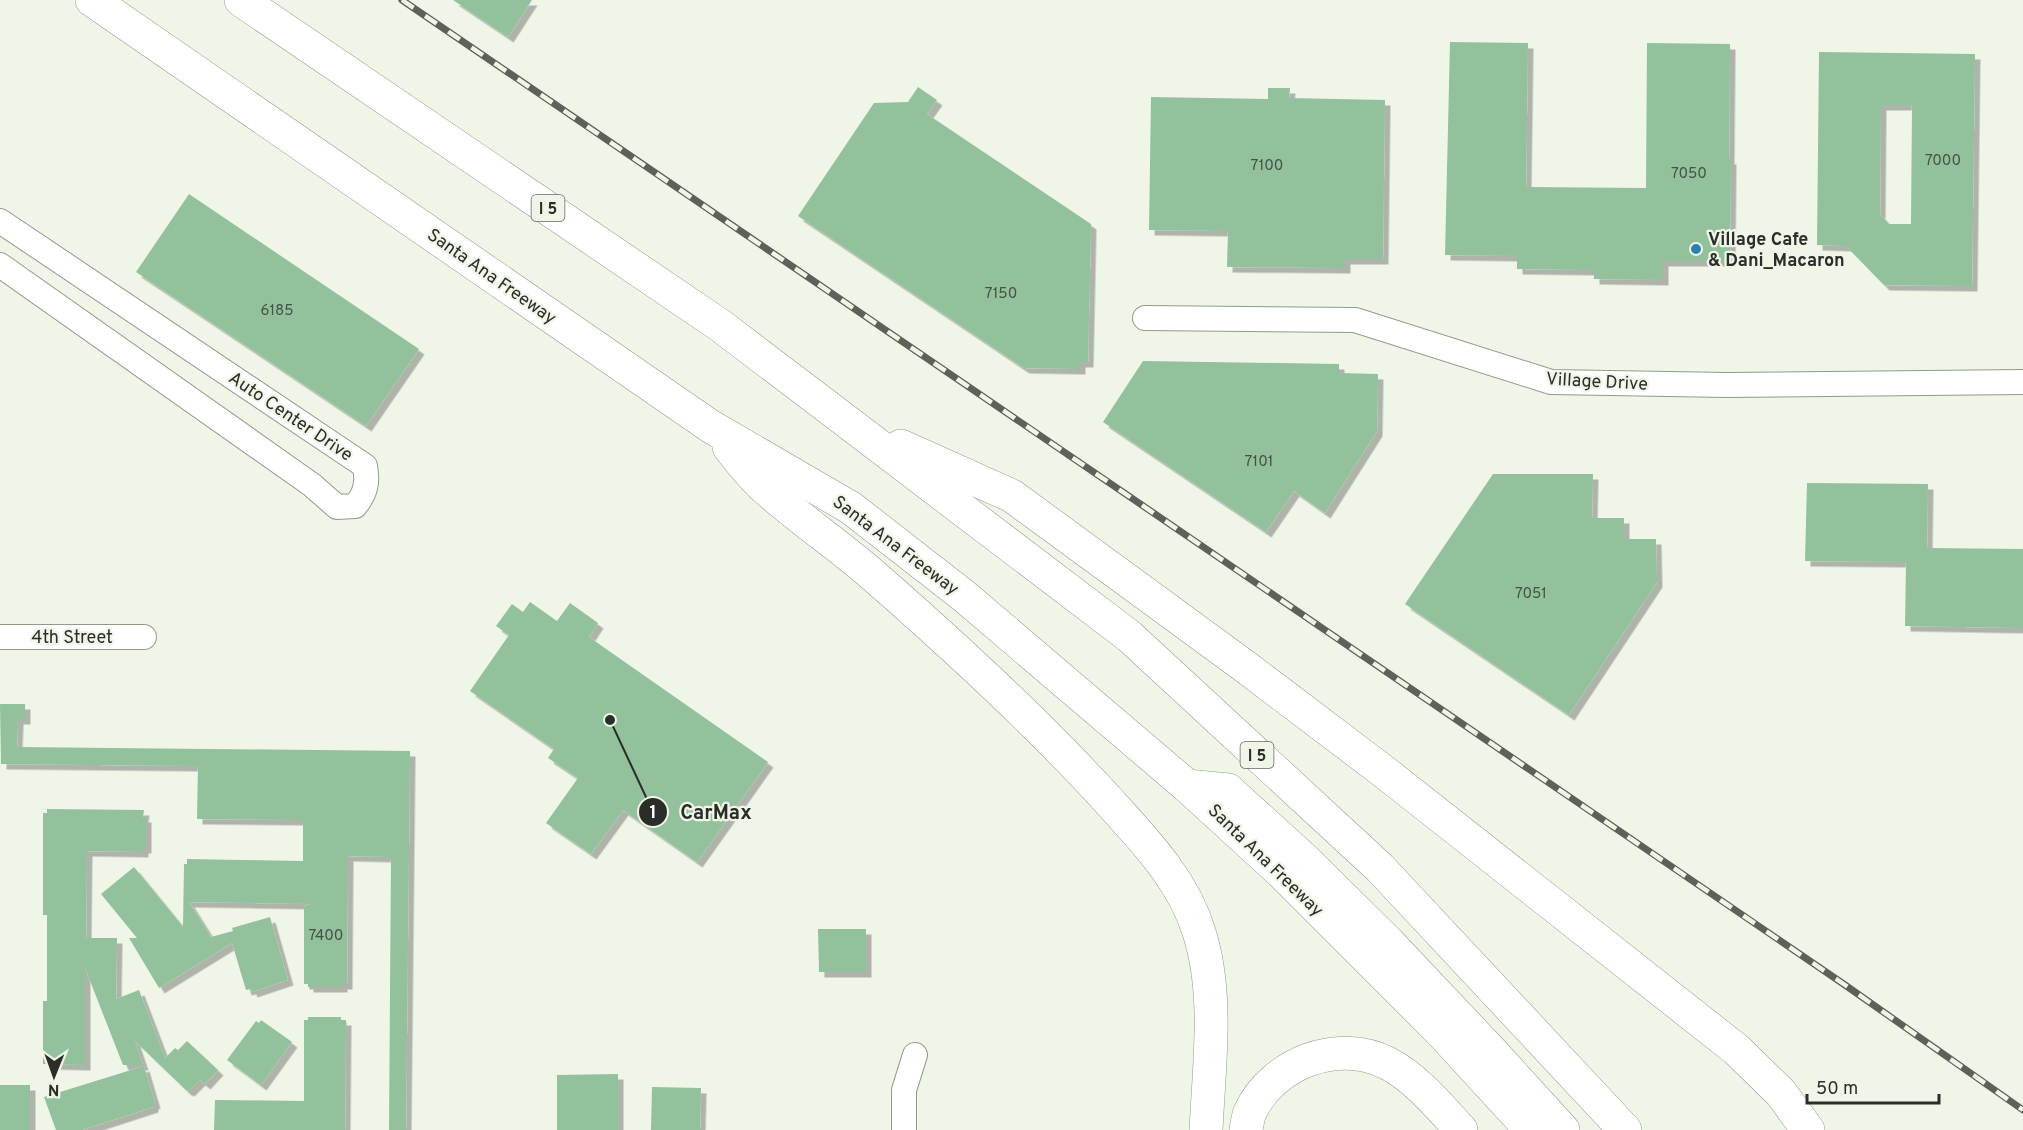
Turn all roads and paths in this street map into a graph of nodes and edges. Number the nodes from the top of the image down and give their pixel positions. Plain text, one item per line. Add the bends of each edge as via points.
1 (69, 0) edge
2 (92, 0) edge
3 (241, 0) edge
4 (159, 47) junction
5 (0, 221) edge
6 (0, 266) edge
7 (1145, 318) dead end
8 (2023, 382) edge
9 (850, 423) junction
10 (710, 426) junction
11 (0, 637) edge
12 (144, 637) dead end
13 (1187, 786) junction
14 (915, 1055) dead end
15 (904, 1130) edge
16 (1206, 1130) edge
17 (1246, 1130) edge
18 (1461, 1130) edge
19 (1531, 1130) edge
20 (1563, 1130) edge
21 (1625, 1130) edge
22 (1808, 1130) edge

1 - 4 highway
2 - 4 highway, Santa Ana Freeway
3 - 9 highway, I 5 via 721,326
4 - 10 highway, Santa Ana Freeway
5 - 6 street, Auto Center Drive via 365,466 364,496 355,506 337,507 312,485
7 - 8 street, Village Drive via 1355,320 1551,382
9 - 21 highway, I 5 via 1129,636 1380,868
9 - 22 highway via 1012,496 1243,665 1737,1050 1781,1093
10 - 13 highway, Santa Ana Freeway via 851,508 964,596
10 - 16 highway via 763,487 875,577 1029,717 1158,856 1192,911 1205,954 1211,991
11 - 12 street, 4th Street
13 - 19 highway, Santa Ana Freeway via 1280,872
13 - 20 highway via 1228,790 1304,859
14 - 15 street via 904,1090
17 - 18 highway via 1250,1112 1266,1090 1296,1064 1352,1052 1378,1059 1407,1076

